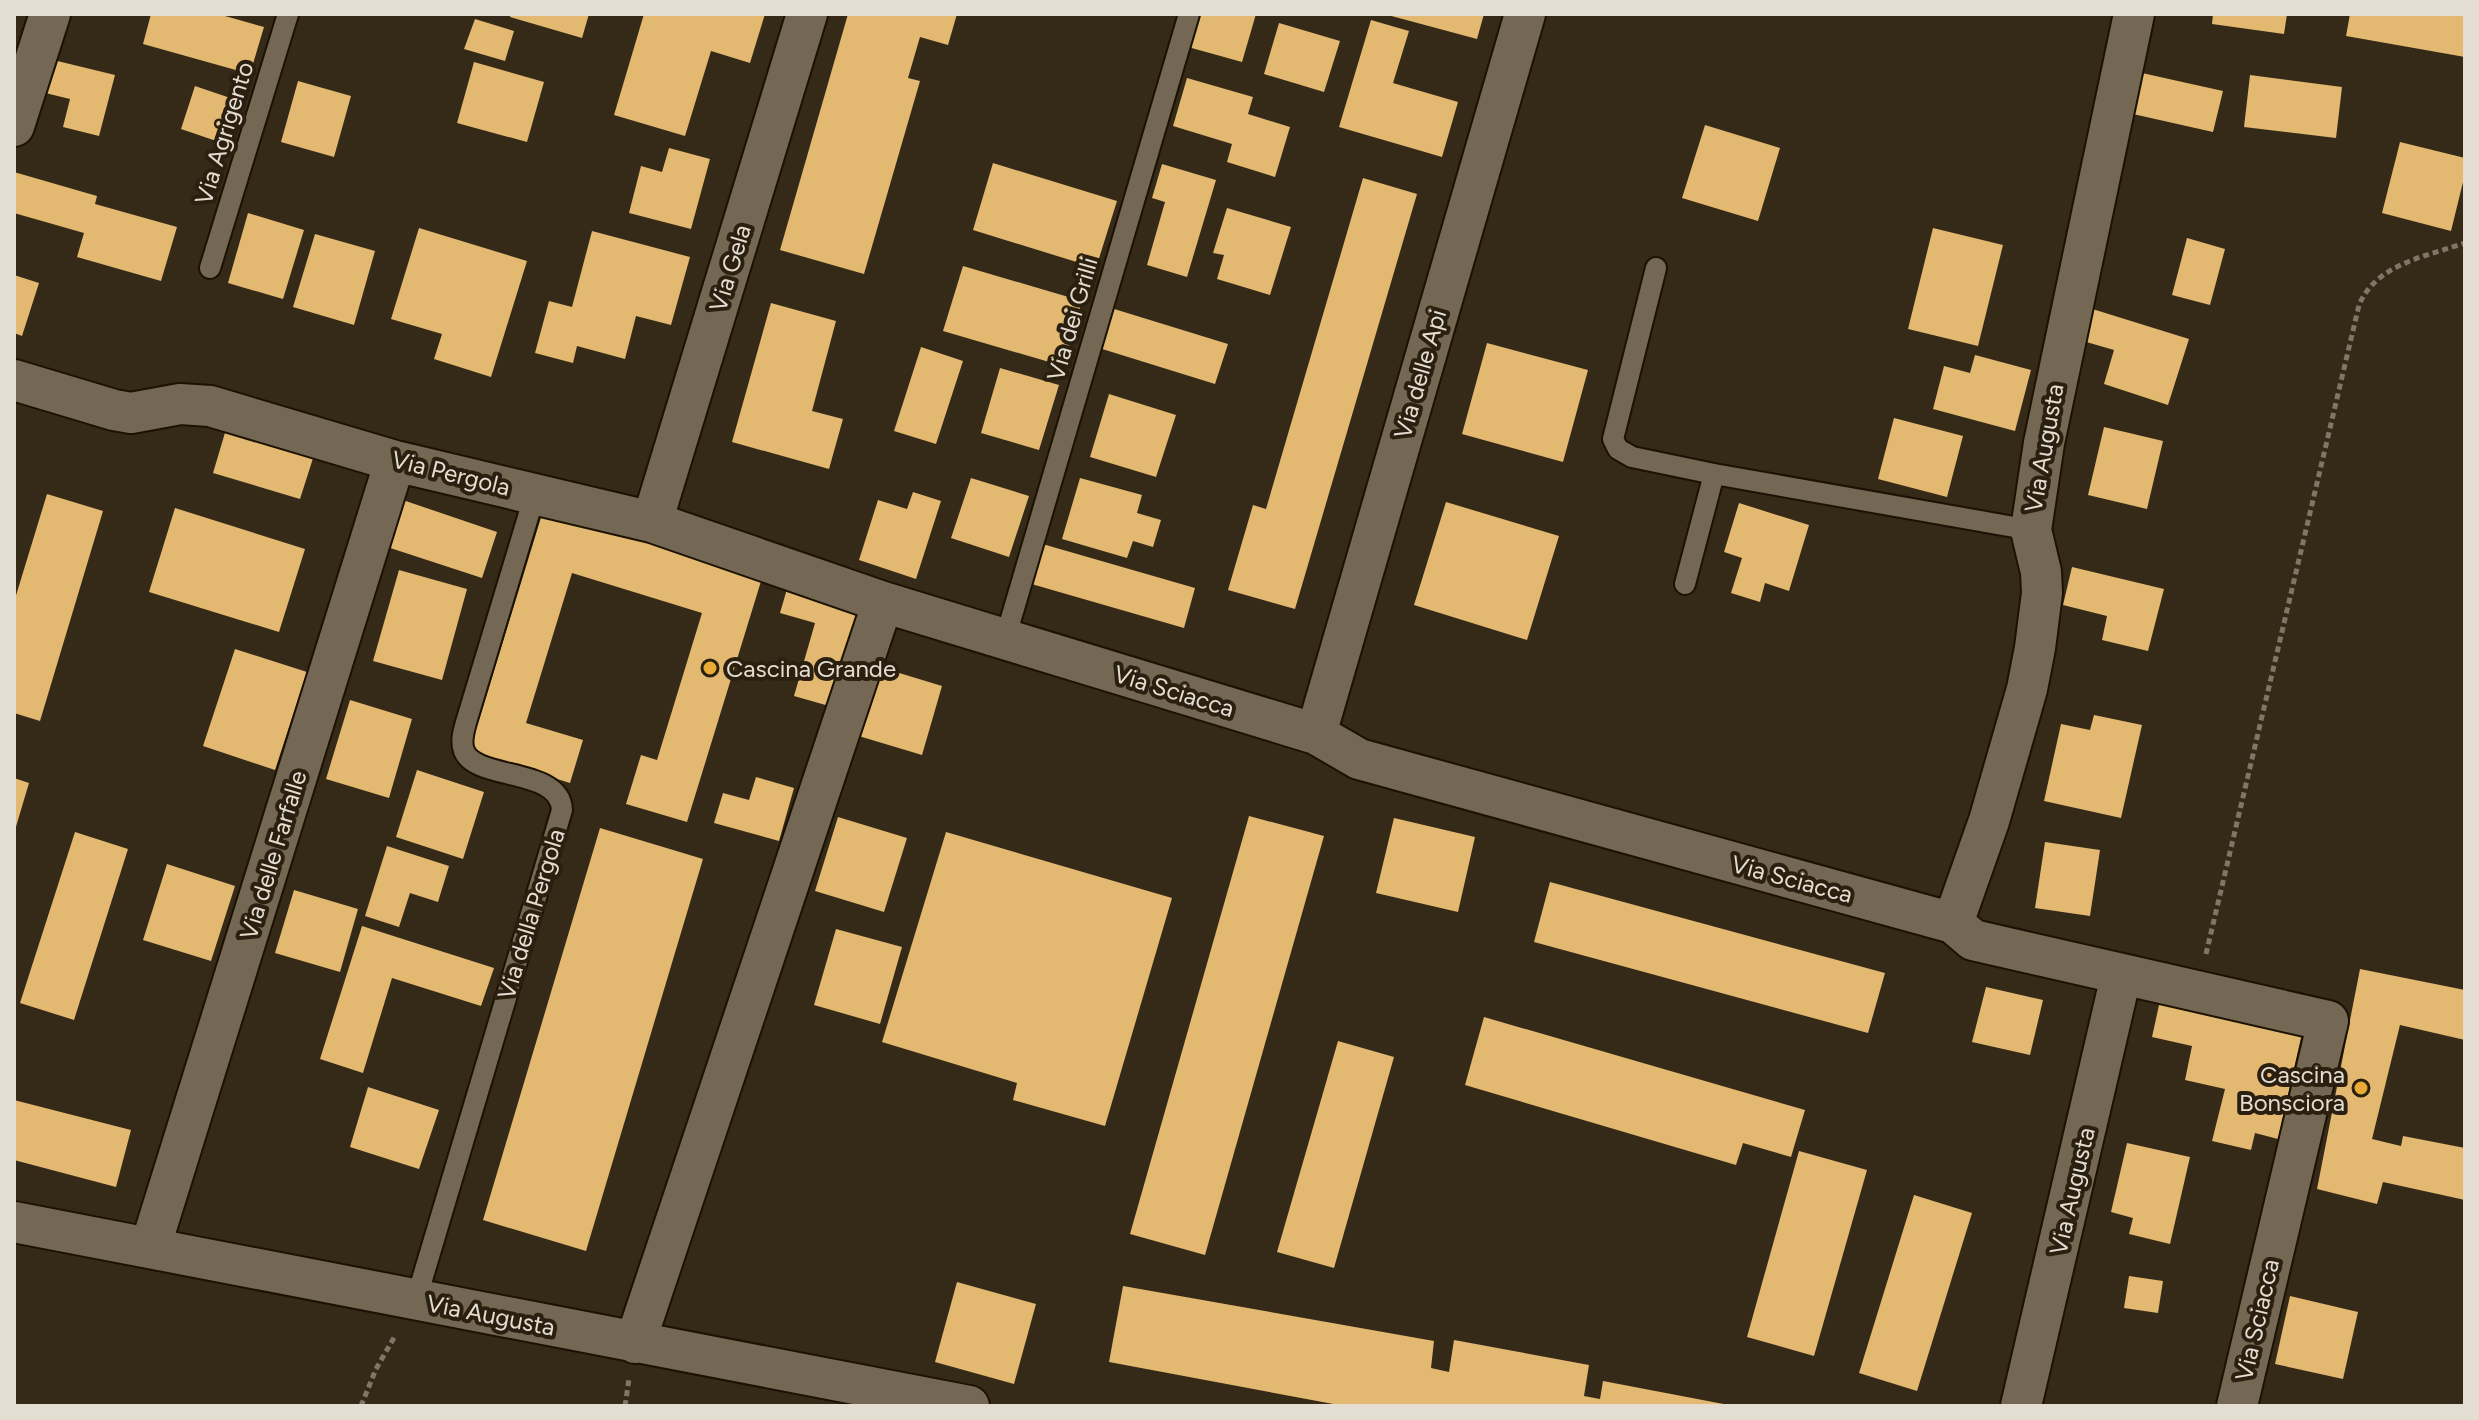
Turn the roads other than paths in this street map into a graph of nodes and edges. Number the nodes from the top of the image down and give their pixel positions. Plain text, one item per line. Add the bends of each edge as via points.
1 (50, 14) edge
2 (288, 14) edge
3 (807, 14) edge
4 (1189, 14) edge
5 (1525, 14) edge
6 (2134, 14) edge
7 (14, 126) edge
8 (210, 268) dead end
9 (1656, 268) dead end
10 (14, 380) edge
11 (395, 461) junction
12 (1714, 474) junction
13 (535, 494) junction
14 (652, 522) junction
15 (2031, 530) junction
16 (1685, 584) dead end
17 (883, 602) junction
18 (1005, 639) junction
19 (1316, 734) junction
20 (1953, 923) junction
21 (2121, 976) junction
22 (14, 1222) edge
23 (150, 1248) junction
24 (416, 1300) junction
25 (635, 1343) junction
26 (969, 1406) edge
27 (2021, 1406) edge
28 (2237, 1406) edge

1 - 7 street
2 - 8 lane, Via Agrigento
3 - 14 street, Via Gela
4 - 18 lane, Via dei Grilli
5 - 19 street, Via delle Api
6 - 15 street, Via Augusta via 2053,392
9 - 12 lane via 1613,439 1632,457
10 - 11 street, Via Pergola via 131,413 180,404 210,406
11 - 13 street, Via Pergola
11 - 23 street, Via delle Farfalle
12 - 15 lane
12 - 16 lane
13 - 14 street, Via Pergola
13 - 24 lane, Via della Pergola via 462,742 465,754 477,763 550,787 562,810
14 - 17 street, Via Pergola
15 - 20 street, Via Augusta via 2041,572 2027,689
17 - 18 street, Via Sciacca
17 - 25 street
18 - 19 street, Via Sciacca
19 - 20 street, Via Sciacca via 1359,759
20 - 21 street, Via Sciacca via 1973,940
21 - 27 street, Via Augusta
21 - 28 street, Via Sciacca via 2328,1021
22 - 23 street, Via Augusta
23 - 24 street, Via Augusta
24 - 25 street, Via Augusta
25 - 26 street, Via Augusta

